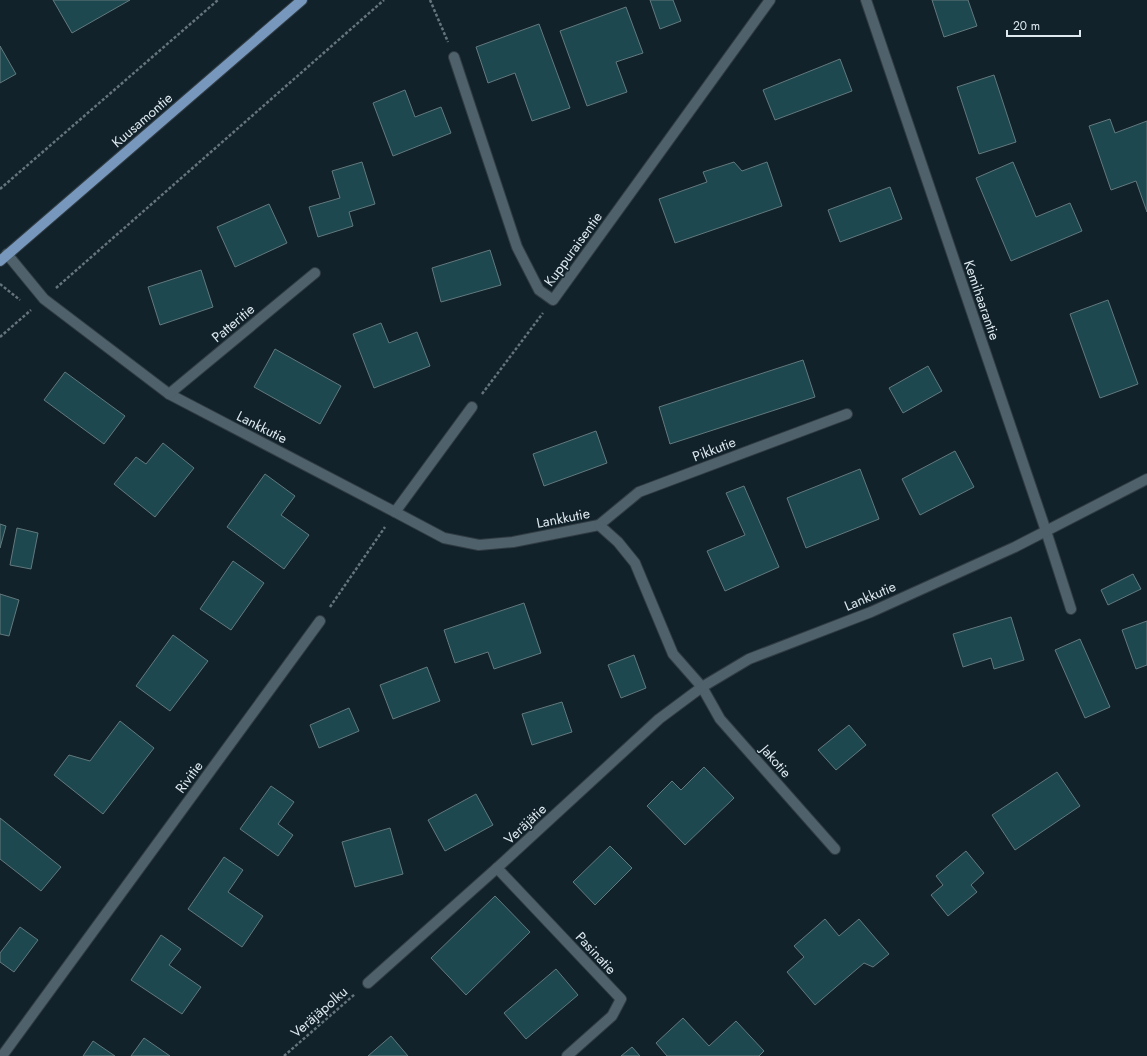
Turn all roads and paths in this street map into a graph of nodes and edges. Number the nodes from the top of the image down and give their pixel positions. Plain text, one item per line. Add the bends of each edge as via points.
1 (218, 0) edge
2 (302, 0) edge
3 (384, 0) edge
4 (430, 0) edge
5 (770, 0) edge
6 (866, 0) edge
7 (454, 57) joint
8 (0, 189) edge
9 (4, 258) edge
10 (315, 273) dead end
11 (0, 284) edge
12 (44, 299) junction
13 (553, 300) junction
14 (21, 301) dead end
15 (26, 305) dead end
16 (0, 337) edge
17 (169, 394) junction
18 (472, 407) joint
19 (847, 414) dead end
20 (1147, 479) edge
21 (395, 512) junction
22 (599, 525) junction
23 (1046, 531) junction
24 (1071, 610) dead end
25 (320, 621) joint
26 (702, 686) junction
27 (834, 849) dead end
28 (497, 868) junction
29 (368, 983) joint
30 (2, 1055) edge
31 (284, 1056) edge
32 (567, 1056) edge

1 - 8 path
2 - 9 main road, Kuusamontie
3 - 12 path
4 - 7 path
5 - 13 street, Kuppuraisentie
6 - 23 street, Kemihaarantie
7 - 13 street via 517,247 539,290
9 - 12 street, Lankkutie
10 - 17 street, Patteritie
11 - 14 path
12 - 17 street, Lankkutie
13 - 18 path, Kuppuraisentie
15 - 16 path via 32,309
17 - 21 street, Lankkutie
18 - 21 street
19 - 22 street, Pikkutie via 639,492
20 - 23 street, Lankkutie
21 - 22 street, Lankkutie via 444,538 479,545 513,542
21 - 25 path
22 - 26 street, Lankkutie via 618,542 635,563 672,654
23 - 24 street, Kemihaarantie
23 - 26 street, Lankkutie via 1015,548 871,612 749,659
25 - 30 street, Rivitie
26 - 27 street, Jakotie via 720,719
26 - 28 street, Veräjätie via 659,719
28 - 29 street, Veräjätie
28 - 32 street, Pasinatie via 621,999 612,1016
29 - 31 path, Veräjäpolku

